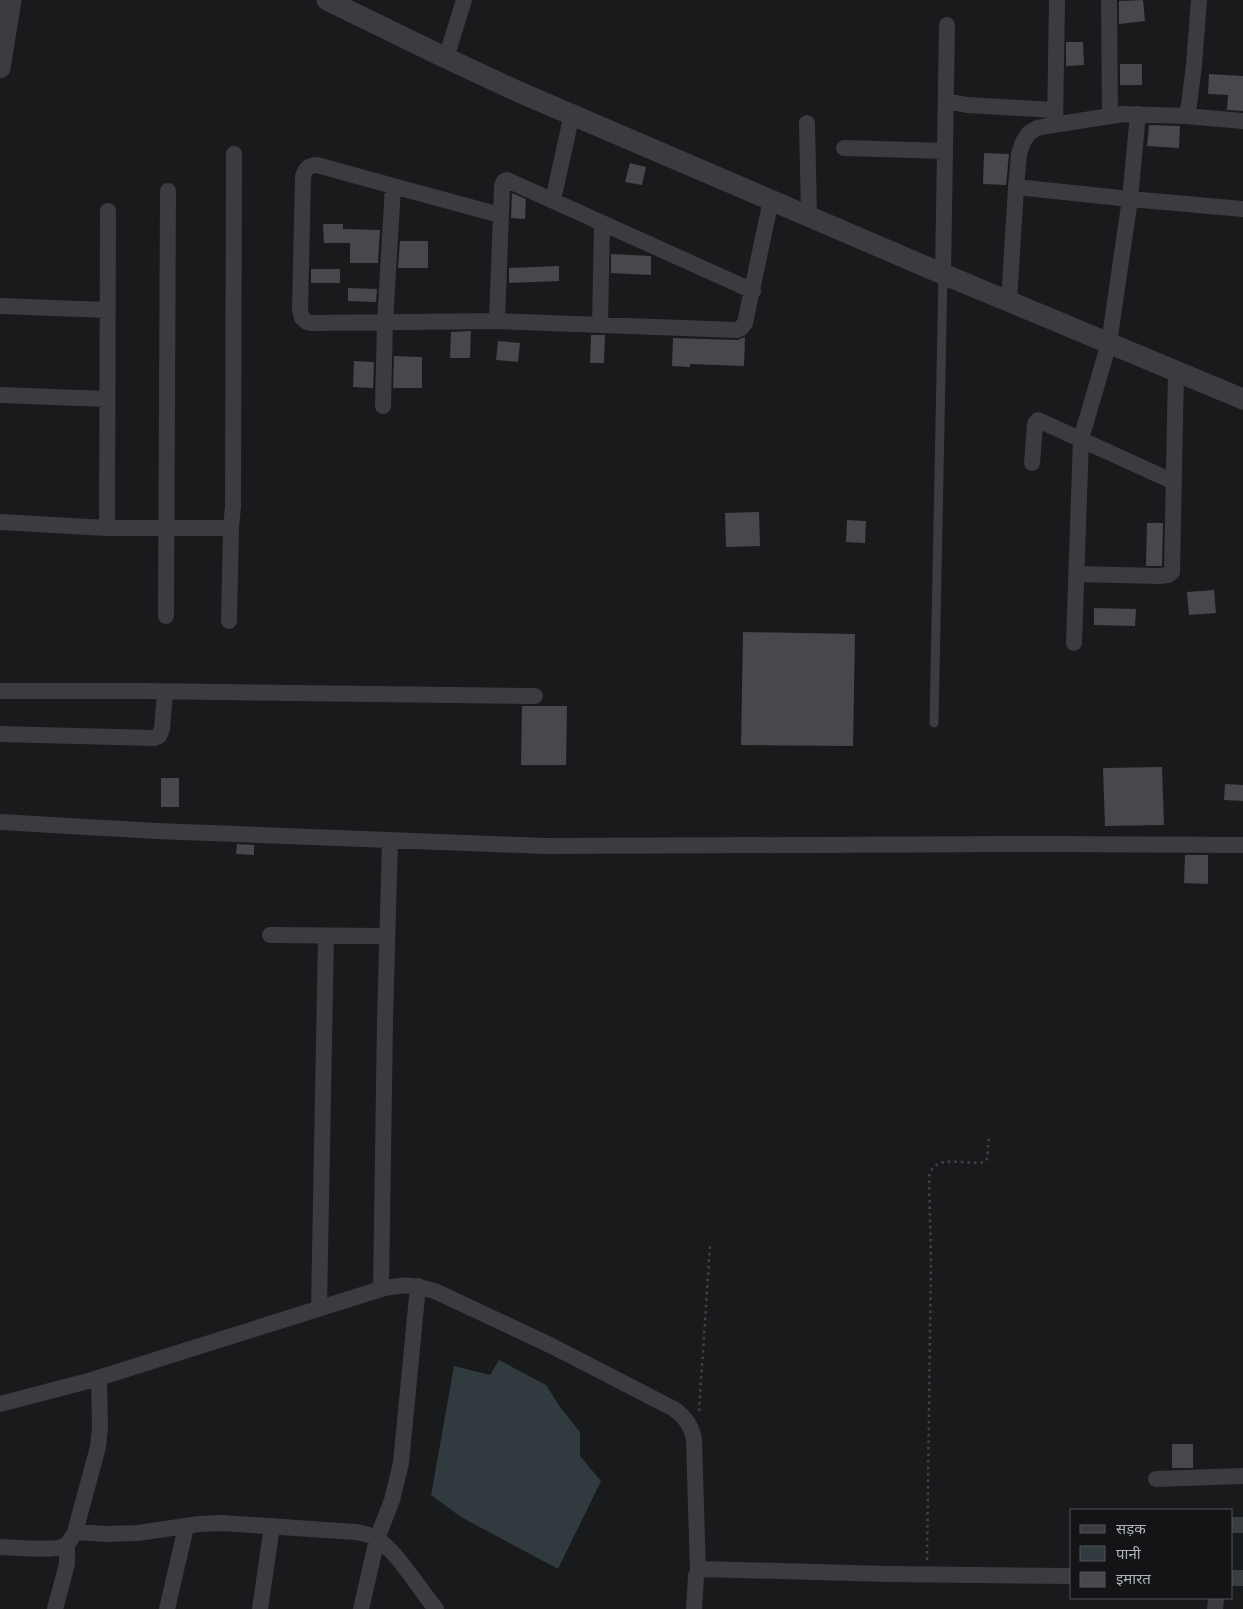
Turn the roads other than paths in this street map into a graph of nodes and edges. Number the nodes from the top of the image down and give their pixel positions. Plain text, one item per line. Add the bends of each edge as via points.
1 (328, 0) edge
2 (464, 0) edge
3 (1057, 0) edge
4 (1109, 0) edge
5 (1199, 0) edge
6 (6, 13) edge
7 (947, 25) dead end
8 (446, 58) junction
9 (0, 68) edge
10 (946, 101) junction
11 (572, 114) junction
12 (1138, 114) junction
13 (1110, 116) junction
14 (1186, 116) junction
15 (1055, 117) junction
16 (1243, 121) edge
17 (807, 123) dead end
18 (844, 148) dead end
19 (945, 151) junction
20 (234, 154) dead end
21 (393, 186) junction
22 (1016, 188) junction
23 (168, 191) dead end
24 (1130, 199) junction
25 (553, 200) junction
26 (771, 200) junction
27 (1243, 209) edge
28 (108, 211) dead end
29 (500, 215) junction
30 (809, 216) junction
31 (602, 222) junction
32 (943, 274) junction
33 (753, 291) junction
34 (1010, 301) junction
35 (0, 306) edge
36 (107, 310) junction
37 (496, 321) junction
38 (385, 322) junction
39 (600, 325) junction
40 (1109, 343) junction
41 (1176, 370) junction
42 (0, 395) edge
43 (107, 399) junction
44 (1243, 399) edge
45 (384, 406) dead end
46 (1081, 439) junction
47 (1032, 463) dead end
48 (1174, 482) junction
49 (0, 522) edge
50 (107, 528) junction
51 (231, 528) junction
52 (167, 529) junction
53 (1076, 574) junction
54 (166, 616) dead end
55 (228, 621) dead end
56 (1074, 643) dead end
57 (0, 691) edge
58 (165, 692) junction
59 (535, 696) dead end
60 (934, 723) dead end
61 (0, 734) edge
62 (0, 822) edge
63 (390, 840) junction
64 (1243, 845) edge
65 (270, 935) dead end
66 (326, 936) junction
67 (387, 936) junction
68 (418, 1286) junction
69 (381, 1289) junction
70 (319, 1307) junction
71 (99, 1378) junction
72 (0, 1404) edge
73 (1243, 1476) edge
74 (1156, 1479) dead end
75 (272, 1526) junction
76 (186, 1527) junction
77 (71, 1539) junction
78 (377, 1539) junction
79 (0, 1547) edge
80 (698, 1572) junction
81 (1070, 1576) edge
82 (55, 1609) edge
83 (167, 1609) edge
84 (260, 1609) edge
85 (361, 1609) edge
86 (436, 1609) edge
87 (694, 1609) edge

1 - 8 street
2 - 8 street
3 - 15 street
4 - 13 street
5 - 14 street via 1190,105
6 - 9 street
7 - 10 street
8 - 11 street
10 - 15 street
10 - 19 street
11 - 25 street
11 - 26 street
12 - 13 street
12 - 14 street
12 - 24 street
13 - 15 street
14 - 16 street
15 - 22 street via 1026,137 1019,154
17 - 30 street
18 - 19 street
19 - 32 street
20 - 51 street
21 - 29 street
21 - 38 street
21 - 38 street via 316,165 307,167 303,177 299,288 302,318 311,323
22 - 24 street
22 - 34 street
23 - 52 street
24 - 27 street
24 - 40 street
25 - 29 street via 510,180 504,181
25 - 31 street
26 - 30 street
26 - 33 street
28 - 36 street
29 - 37 street
30 - 32 street
31 - 33 street
31 - 39 street
32 - 34 street
32 - 60 lane
33 - 39 street via 745,323 737,330
34 - 40 street
35 - 36 street
36 - 43 street
37 - 38 street
37 - 39 street
38 - 45 street
40 - 41 street
40 - 46 street
41 - 44 street
41 - 48 street
42 - 43 street
43 - 50 street
46 - 47 street via 1037,420
46 - 48 street
46 - 53 street
48 - 53 street via 1172,572 1158,576
49 - 50 street
50 - 52 street
51 - 52 street
51 - 55 street
52 - 54 street
53 - 56 street
57 - 58 street
58 - 59 street
58 - 61 street via 162,729 154,738
62 - 63 street
63 - 64 street via 545,846
63 - 67 street
65 - 66 street
66 - 67 street
66 - 70 street
67 - 69 street
68 - 69 street
68 - 78 street via 401,1463 392,1500
68 - 80 street via 552,1346 682,1414 694,1439
69 - 70 street
70 - 71 street
71 - 72 street
71 - 77 street via 98,1447
73 - 74 street
75 - 76 street via 223,1523
75 - 78 street via 355,1532
75 - 84 street
76 - 77 street
76 - 83 street
77 - 79 street via 56,1549
77 - 82 street
78 - 85 street
78 - 86 street via 398,1558
80 - 81 street via 712,1569
80 - 87 street

